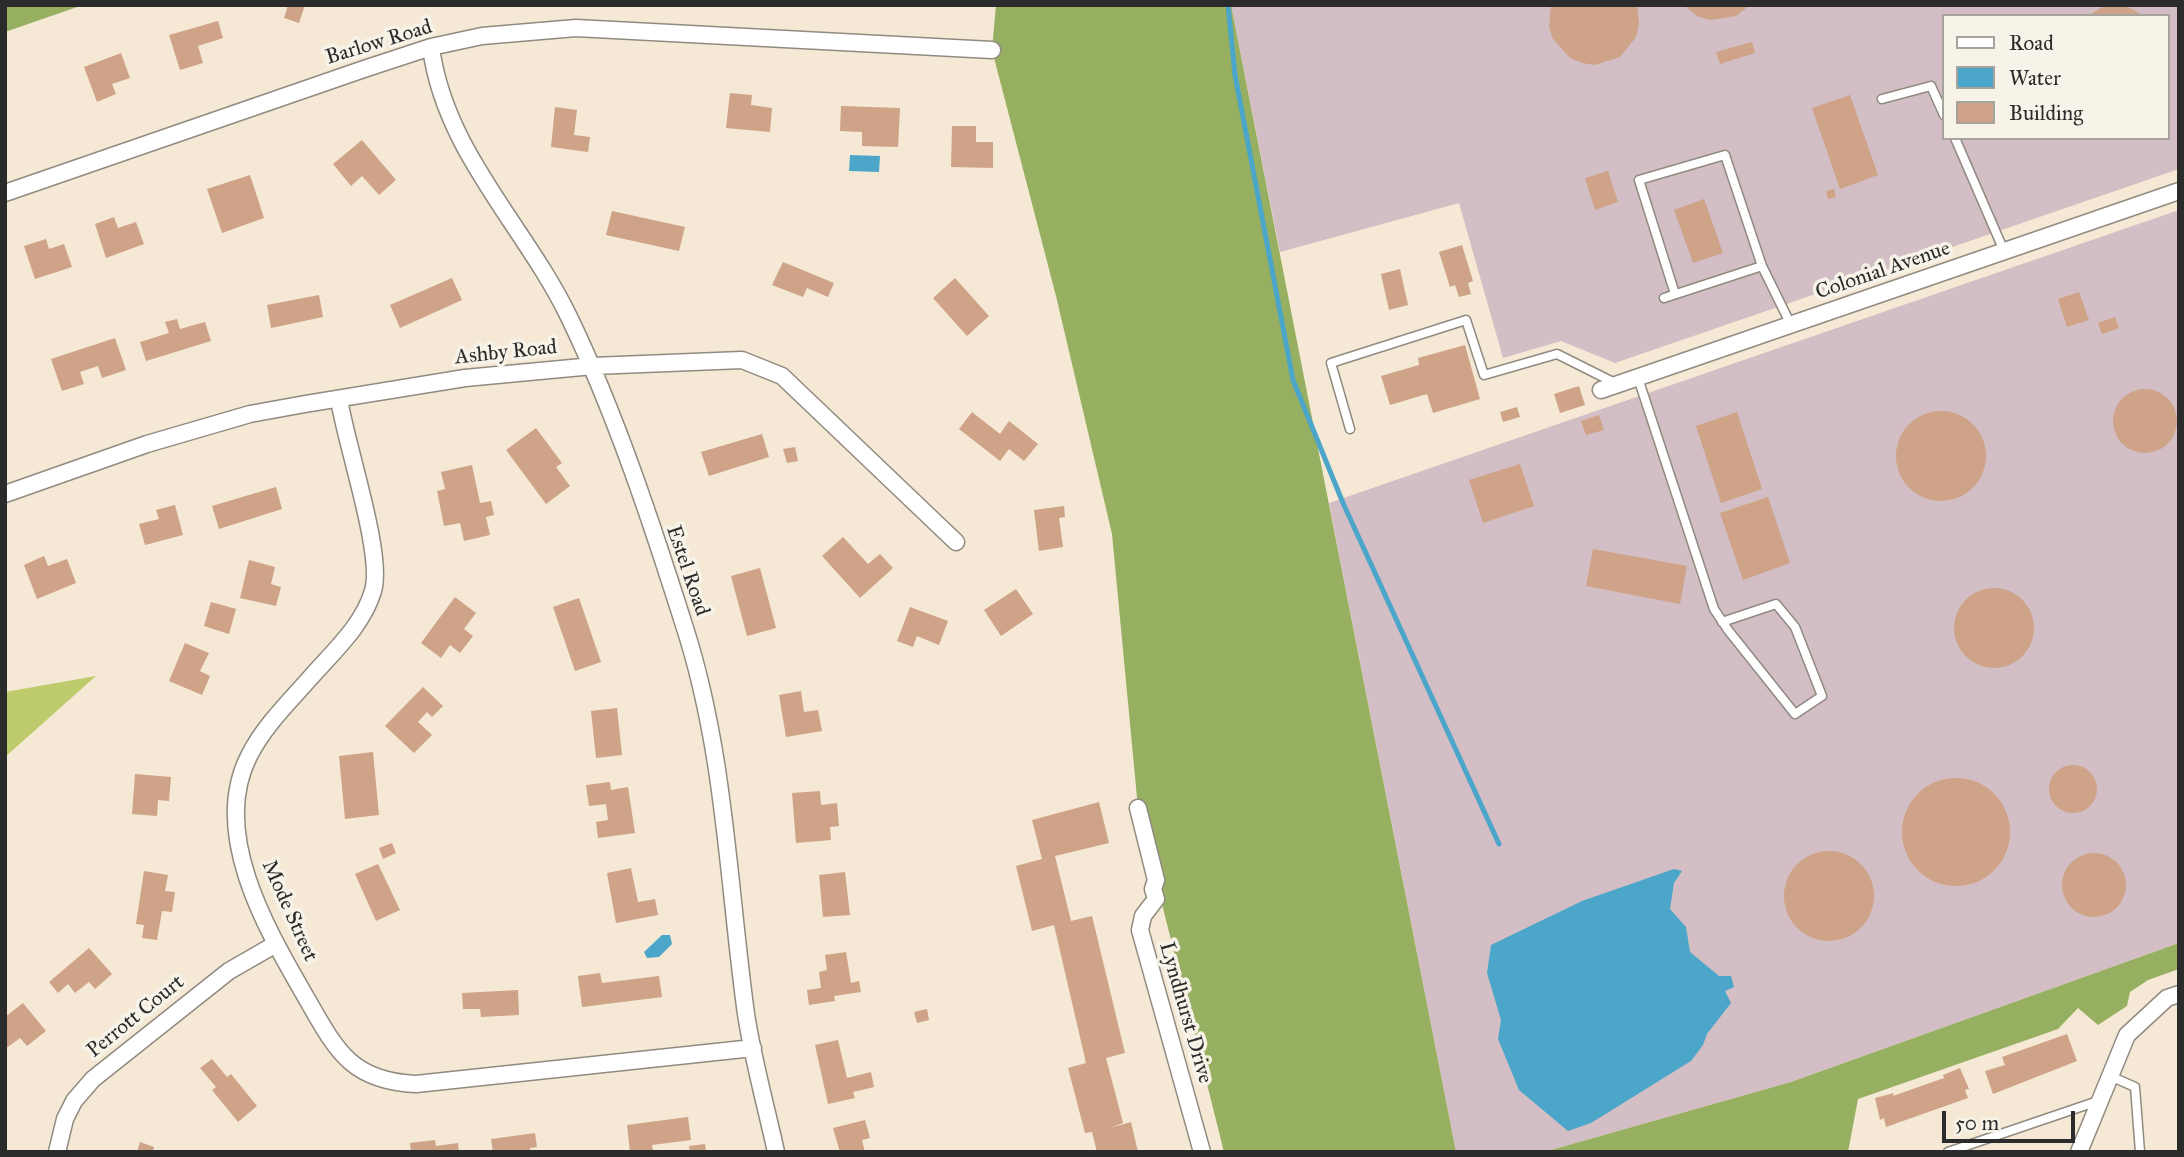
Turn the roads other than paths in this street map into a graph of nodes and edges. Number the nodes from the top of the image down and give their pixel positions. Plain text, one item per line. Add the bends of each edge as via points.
1 (431, 47) junction
2 (992, 50) dead end
3 (1882, 99) dead end
4 (1942, 111) edge
5 (1956, 140) edge
6 (2179, 191) edge
7 (5, 193) edge
8 (2004, 251) junction
9 (1762, 266) junction
10 (1675, 294) junction
11 (1664, 298) dead end
12 (1791, 325) junction
13 (593, 366) junction
14 (1638, 378) junction
15 (1618, 384) junction
16 (1601, 390) dead end
17 (339, 399) junction
18 (1350, 429) dead end
19 (5, 495) edge
20 (956, 542) dead end
21 (1722, 622) junction
22 (1138, 808) dead end
23 (276, 944) junction
24 (2179, 994) edge
25 (753, 1048) junction
26 (2110, 1076) junction
27 (2100, 1101) junction
28 (57, 1152) edge
29 (776, 1152) edge
30 (1202, 1152) edge
31 (1948, 1152) edge
32 (2079, 1152) edge
33 (2140, 1152) edge

1 - 2 street, Barlow Road via 520,30 576,28
1 - 7 street, Barlow Road
1 - 13 street, Estel Road via 439,92 455,127
3 - 4 lane via 1931,86
5 - 8 lane
6 - 8 street, Colonial Avenue
8 - 12 street, Colonial Avenue
9 - 10 lane
9 - 10 lane via 1725,155 1639,180
9 - 12 lane
10 - 11 lane
12 - 14 street, Colonial Avenue
13 - 17 street, Ashby Road via 465,378
13 - 20 street, Ashby Road via 720,359 750,361 770,369
13 - 25 street, Estel Road via 684,625 705,699
14 - 15 street, Colonial Avenue
14 - 21 lane
15 - 16 street, Colonial Avenue
15 - 18 lane via 1557,354 1484,375 1466,320 1331,363
17 - 19 street, Ashby Road via 213,424
17 - 23 street, Mode Street via 374,553 373,590 351,631 265,730 243,769 235,799 239,849
21 - 21 lane via 1795,714 1822,696 1795,626 1776,604
22 - 30 street, Lyndhurst Drive via 1156,880 1156,899 1143,916 1140,930
23 - 25 street, Mode Street via 339,1053 370,1076 391,1083 487,1079
23 - 28 street, Perrott Court via 229,971 93,1079 65,1119
24 - 26 street via 2168,998 2127,1035
25 - 29 street, Estel Road
26 - 27 street
26 - 33 lane via 2135,1087
27 - 31 lane
27 - 32 street

